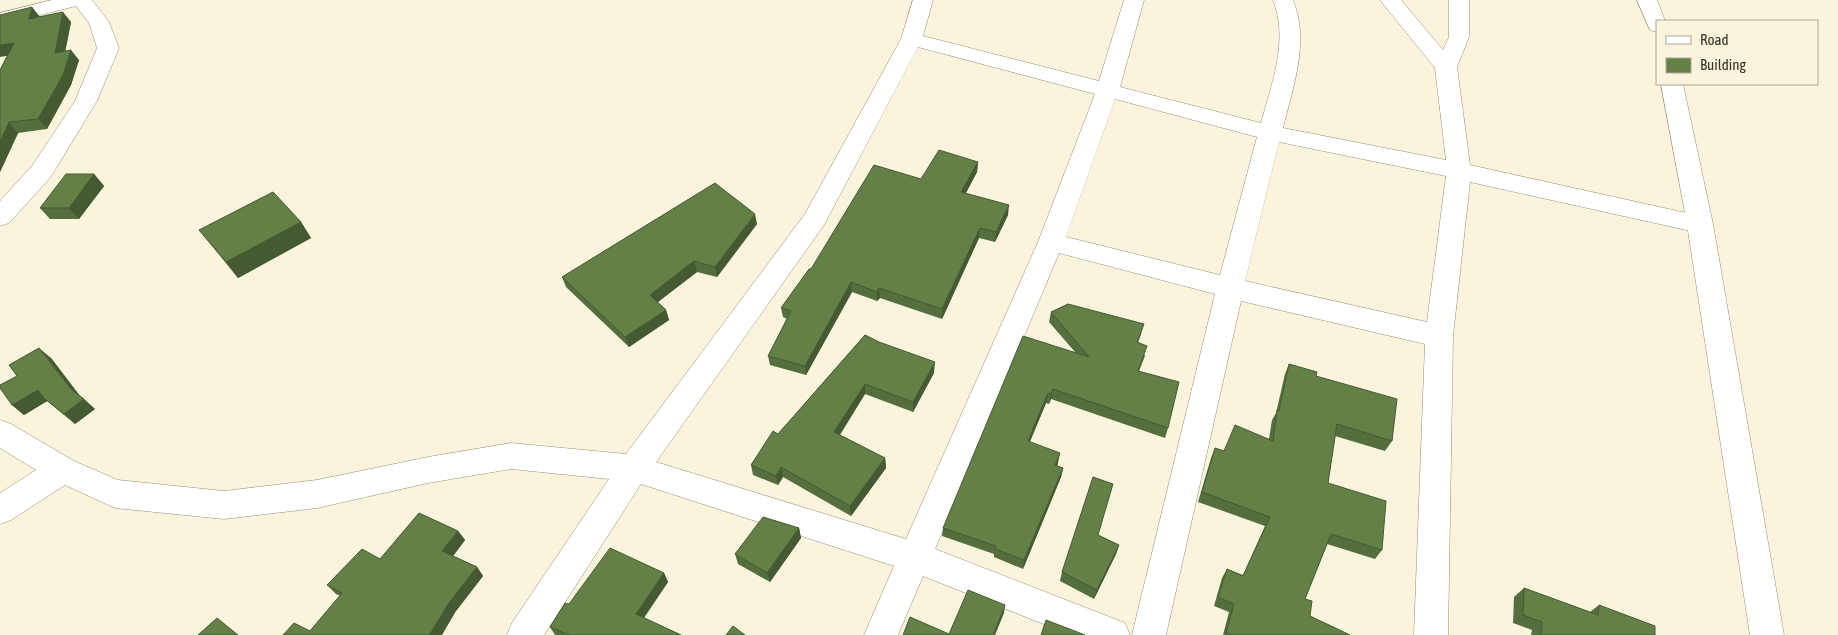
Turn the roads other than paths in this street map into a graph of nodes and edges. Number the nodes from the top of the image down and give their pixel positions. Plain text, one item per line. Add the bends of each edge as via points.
1 (76, 0) edge
2 (82, 0) edge
3 (923, 0) edge
4 (1134, 0) edge
5 (1283, 0) edge
6 (1390, 0) edge
7 (1459, 0) edge
8 (1647, 0) edge
9 (0, 19) edge
10 (1656, 23) edge
11 (912, 39) junction
12 (1446, 67) junction
13 (1672, 85) edge
14 (1108, 90) junction
15 (1270, 134) junction
16 (1459, 171) junction
17 (0, 217) edge
18 (1700, 224) junction
19 (1050, 242) junction
20 (1230, 288) junction
21 (1439, 336) junction
22 (0, 433) edge
23 (634, 468) junction
24 (63, 470) junction
25 (0, 510) edge
26 (915, 557) junction
27 (524, 635) edge
28 (881, 635) edge
29 (1113, 635) edge
30 (1149, 635) edge
31 (1431, 635) edge
32 (1767, 635) edge

1 - 9 street
2 - 17 street via 99,22 108,48 81,109 41,172
3 - 11 street
4 - 14 street
5 - 15 street via 1289,15 1291,51
6 - 12 street
7 - 12 street via 1459,37
8 - 10 street
11 - 14 street
11 - 23 street via 815,219
12 - 16 street
13 - 18 street
14 - 15 street
14 - 19 street
15 - 16 street
15 - 20 street
16 - 18 street
16 - 21 street
18 - 32 street
19 - 20 street
19 - 26 street
20 - 21 street
20 - 30 street
21 - 31 street
22 - 24 street
23 - 24 street via 511,456 317,494 224,505 114,494
23 - 26 street
23 - 27 street
24 - 25 street
26 - 28 street
26 - 29 street

